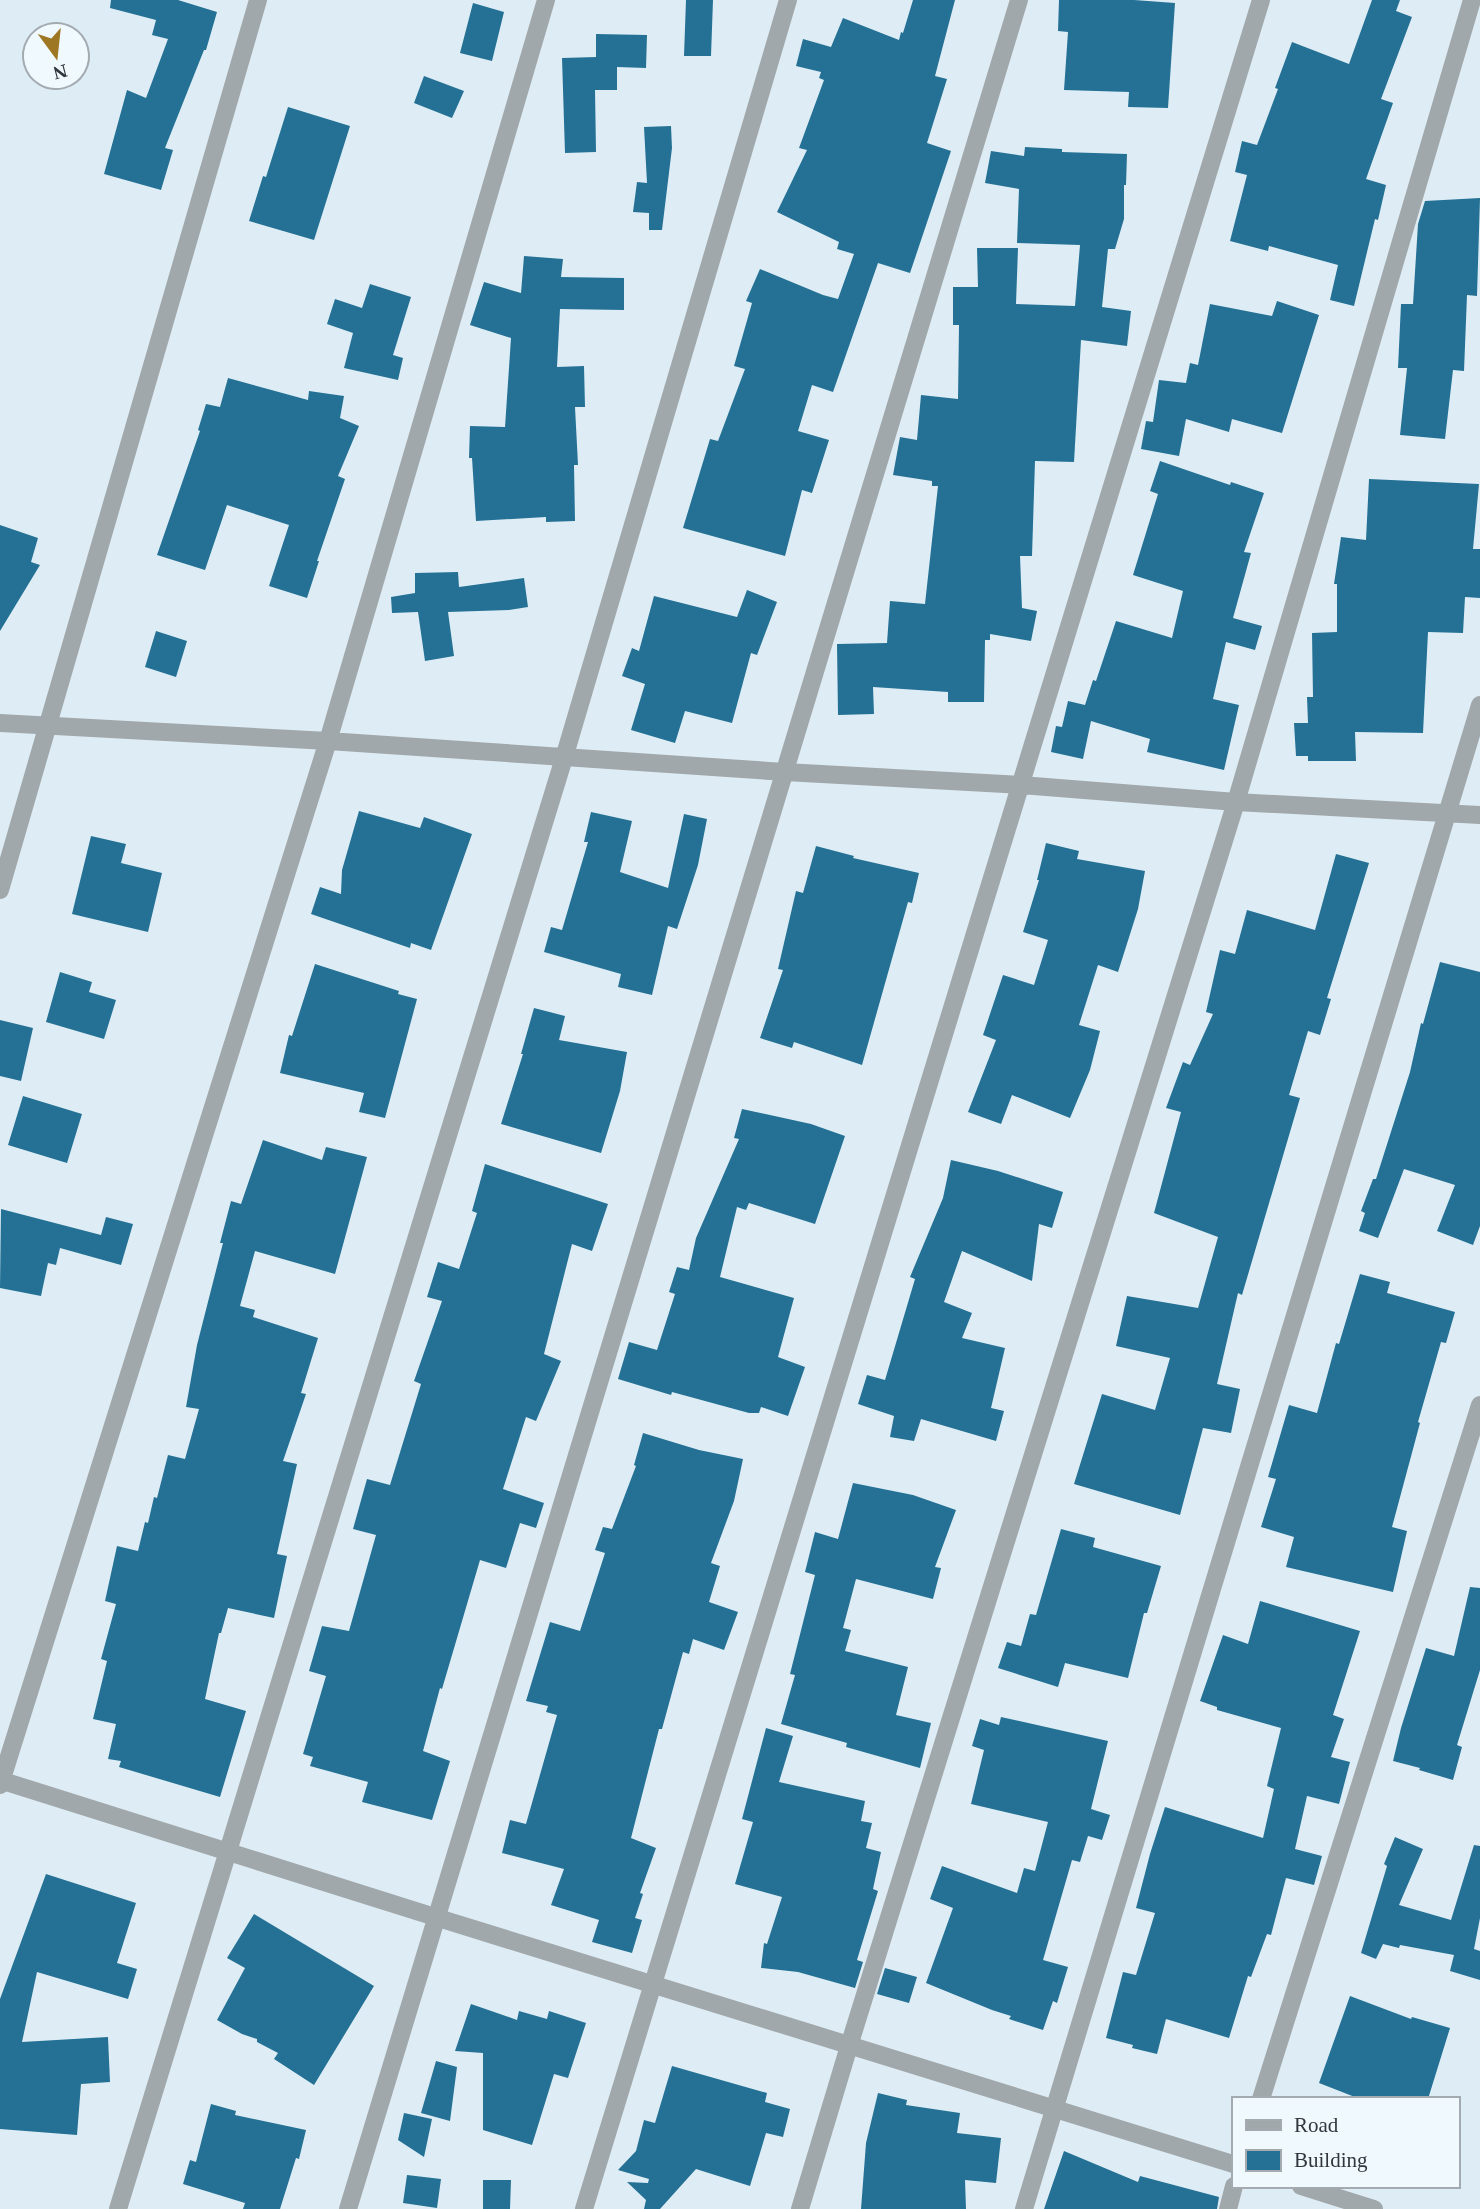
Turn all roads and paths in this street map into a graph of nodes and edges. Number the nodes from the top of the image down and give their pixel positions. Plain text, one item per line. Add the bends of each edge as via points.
1 (258, 0) edge
2 (545, 0) edge
3 (788, 0) edge
4 (1019, 0) edge
5 (1261, 0) edge
6 (1472, 0) edge
7 (1480, 705) edge
8 (0, 723) edge
9 (49, 726) junction
10 (328, 741) junction
11 (564, 758) junction
12 (785, 772) junction
13 (1021, 785) junction
14 (1236, 802) junction
15 (1447, 814) junction
16 (1480, 816) edge
17 (0, 890) edge
18 (1480, 1405) edge
19 (0, 1782) edge
20 (228, 1850) junction
21 (435, 1917) junction
22 (654, 1985) junction
23 (849, 2046) junction
24 (1262, 2097) edge
25 (1054, 2109) junction
26 (1232, 2164) edge
27 (1233, 2188) edge
28 (1307, 2188) edge
29 (118, 2209) edge
30 (348, 2209) edge
31 (584, 2209) edge
32 (800, 2209) edge
33 (1024, 2209) edge
34 (1228, 2209) edge
35 (1374, 2209) edge

1 - 9 street
2 - 10 street
3 - 11 street
4 - 12 street
5 - 13 street
6 - 14 street
7 - 15 street
8 - 9 street
9 - 10 street
9 - 17 street
10 - 11 street
10 - 19 street
11 - 12 street
11 - 20 street
12 - 13 street
12 - 21 street
13 - 14 street
13 - 22 street
14 - 15 street
14 - 23 street
15 - 16 street
15 - 25 street
18 - 24 street
19 - 20 street
20 - 21 street
20 - 29 street
21 - 22 street
21 - 30 street
22 - 23 street
22 - 31 street
23 - 25 street
23 - 32 street
25 - 26 street
25 - 33 street
27 - 34 street
28 - 35 street

